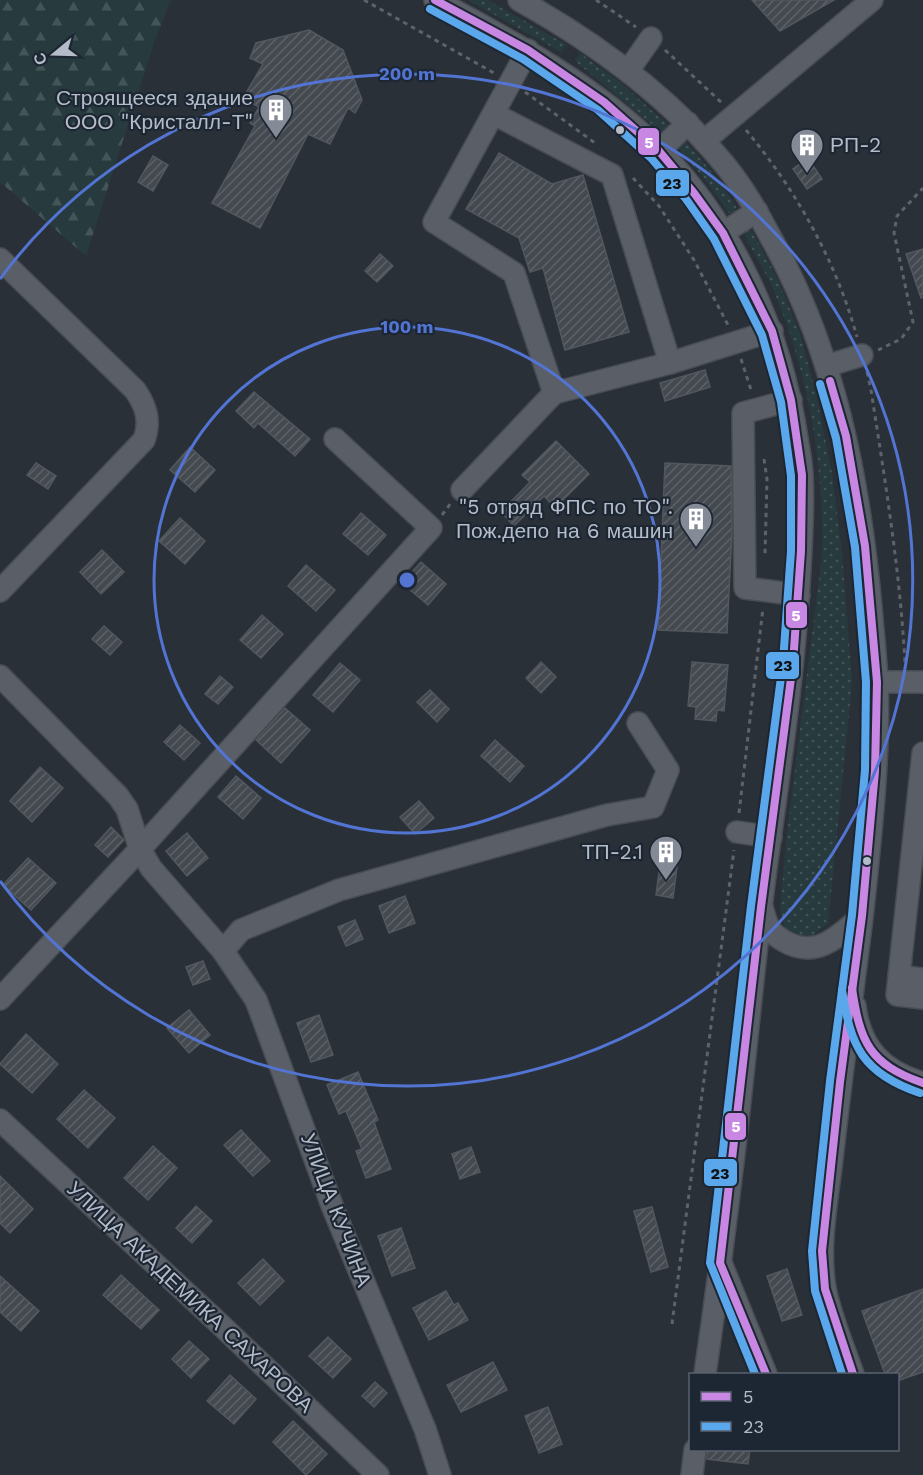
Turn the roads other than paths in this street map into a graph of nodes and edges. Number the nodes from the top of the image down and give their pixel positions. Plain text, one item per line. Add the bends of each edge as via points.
1 (435, 0) edge
2 (519, 0) edge
3 (872, 0) edge
4 (651, 38) dead end
5 (528, 50) junction
6 (628, 71) junction
7 (494, 114) junction
8 (688, 123) junction
9 (704, 141) junction
10 (659, 151) junction
11 (757, 211) junction
12 (723, 233) junction
13 (0, 259) edge
14 (772, 331) junction
15 (862, 355) road end
16 (670, 363) junction
17 (826, 366) junction
18 (554, 393) junction
19 (791, 400) junction
20 (334, 439) dead end
21 (462, 490) road end
22 (0, 591) edge
23 (798, 595) junction
24 (0, 676) edge
25 (877, 682) junction
26 (923, 682) edge
27 (638, 723) dead end
28 (923, 753) edge
29 (737, 832) road end
30 (771, 837) junction
31 (140, 849) junction
32 (761, 907) junction
33 (862, 916) junction
34 (223, 951) junction
35 (899, 976) junction
36 (923, 979) edge
37 (852, 988) junction
38 (923, 998) edge
39 (0, 999) edge
40 (923, 1083) edge
41 (0, 1120) edge
42 (720, 1263) junction
43 (705, 1373) edge
44 (766, 1373) edge
45 (853, 1373) edge
46 (696, 1451) edge
47 (378, 1475) edge
48 (440, 1475) edge
49 (692, 1475) edge

1 - 5 street
2 - 6 street
3 - 9 street
4 - 6 street
5 - 7 street
5 - 10 street via 604,102
6 - 8 street
7 - 16 street via 612,175
7 - 18 street via 434,222 514,273
8 - 9 street
8 - 10 street
9 - 11 street
10 - 12 street
11 - 12 street
11 - 17 street via 791,272
12 - 14 street
13 - 22 street via 135,390 146,411 148,430 144,440
14 - 16 street
14 - 19 street
15 - 17 street
16 - 18 street
17 - 25 street via 846,436 865,546
18 - 21 street
19 - 23 street via 802,475
19 - 23 street via 743,413 745,588
20 - 31 street via 431,528
23 - 30 street
24 - 31 street, УЛИЦА КУЧИНА via 118,796 133,824
25 - 26 street
25 - 33 street via 875,771
27 - 34 street via 668,770 653,807 607,815 339,890 241,930
28 - 35 street
29 - 30 street
30 - 32 street
31 - 34 street, УЛИЦА КУЧИНА
31 - 39 street
32 - 33 street via 770,929 804,949 831,941
32 - 42 street
33 - 37 street
34 - 48 street, УЛИЦА КУЧИНА via 256,1000 333,1208 425,1429
35 - 36 street
35 - 38 street via 897,994
37 - 40 street via 862,1038 873,1054 892,1070
37 - 45 street via 822,1251 825,1289
41 - 47 street, УЛИЦА АКАДЕМИКА САХАРОВА
42 - 43 street
42 - 44 street
46 - 49 street

